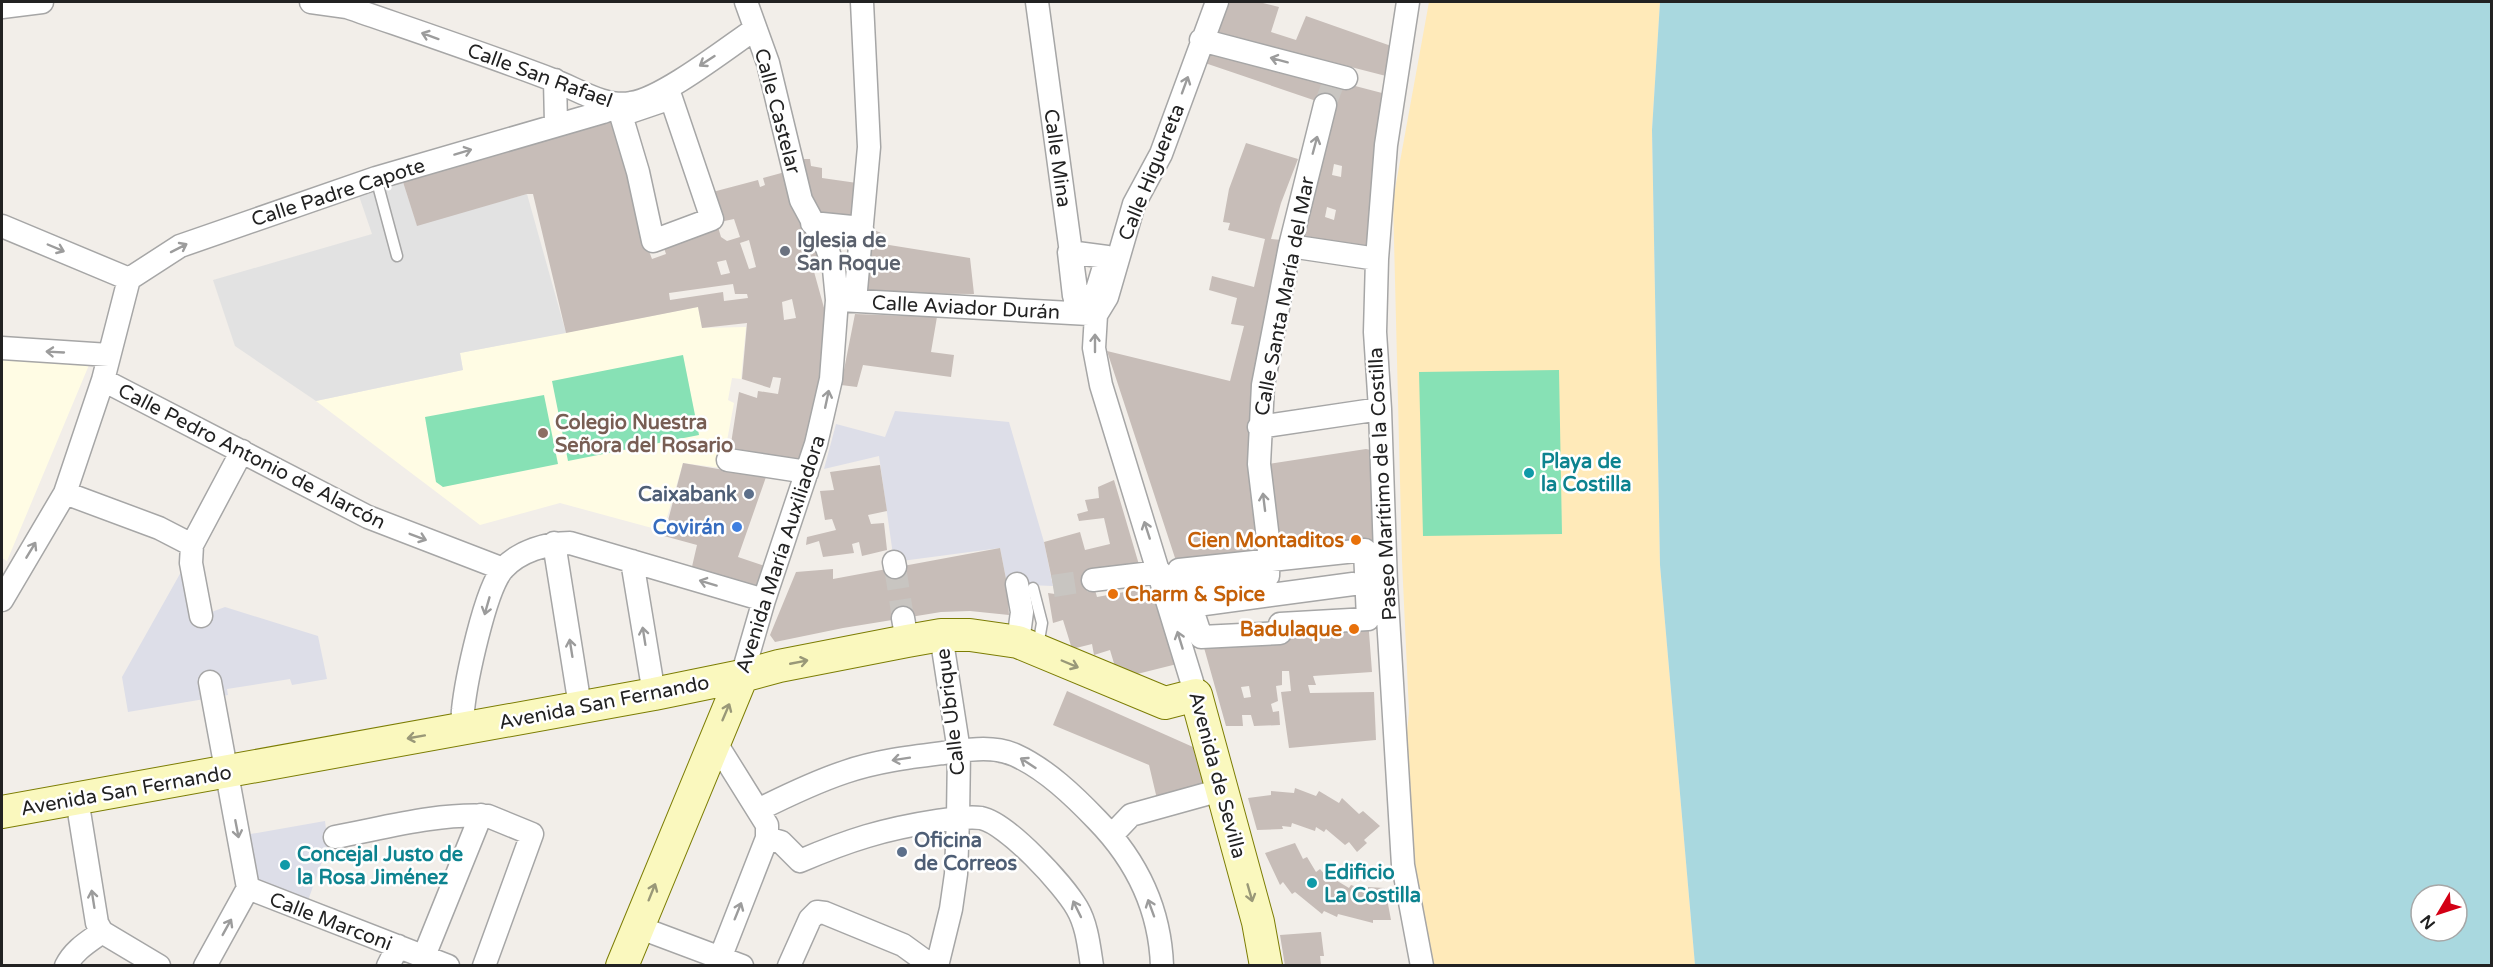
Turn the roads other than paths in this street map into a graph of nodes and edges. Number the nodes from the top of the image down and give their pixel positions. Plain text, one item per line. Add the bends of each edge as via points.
1 (42, 2) edge
2 (311, 2) edge
3 (746, 2) edge
4 (862, 2) edge
5 (1037, 2) edge
6 (1217, 2) edge
7 (1408, 2) edge
8 (2, 7) edge
9 (756, 29) junction
10 (1201, 40) junction
11 (1338, 78) dead end
12 (555, 80) junction
13 (1326, 105) tunnel mouth
14 (621, 110) junction
15 (556, 124) junction
16 (376, 178) junction
17 (813, 223) junction
18 (2, 226) edge
19 (863, 226) junction
20 (1290, 246) junction
21 (1071, 251) junction
22 (397, 256) dead end
23 (1377, 259) junction
24 (129, 279) junction
25 (849, 299) junction
26 (1075, 305) junction
27 (1096, 315) junction
28 (2, 348) edge
29 (109, 355) junction
30 (103, 380) junction
31 (1380, 409) junction
32 (1259, 427) junction
33 (242, 451) junction
34 (728, 460) dead end
35 (807, 472) junction
36 (65, 493) junction
37 (554, 543) junction
38 (192, 545) junction
39 (1269, 560) junction
40 (632, 561) junction
41 (503, 569) junction
42 (1093, 580) tunnel mouth
43 (1169, 581) junction
44 (1353, 584) dead end
45 (1025, 586) dead end
46 (2, 600) edge
47 (764, 600) junction
48 (1180, 607) junction
49 (201, 615) dead end
50 (941, 635) junction
51 (1027, 646) junction
52 (742, 676) junction
53 (210, 682) dead end
54 (654, 694) junction
55 (1197, 695) junction
56 (580, 706) junction
57 (465, 729) junction
58 (714, 740) junction
59 (959, 751) junction
60 (226, 772) junction
61 (1221, 790) junction
62 (76, 799) junction
63 (758, 810) junction
64 (2, 812) edge
65 (475, 816) junction
66 (958, 818) junction
67 (1112, 835) junction
68 (335, 837) dead end
69 (767, 838) junction
70 (248, 888) junction
71 (638, 927) junction
72 (102, 932) junction
73 (393, 956) edge
74 (424, 956) junction
75 (718, 961) edge
76 (66, 966) edge
77 (159, 966) edge
78 (206, 966) edge
79 (448, 966) edge
80 (484, 966) edge
81 (622, 966) edge
82 (742, 966) edge
83 (789, 966) edge
84 (932, 966) edge
85 (937, 966) edge
86 (1092, 966) edge
87 (1162, 966) edge
88 (1266, 966) edge
89 (1422, 966) edge

1 - 8 street
12 -> 2 street, Calle San Rafael via 347,7
3 - 9 street, Calle Castelar
4 - 19 street via 869,147
5 - 21 street, Calle Mina
6 - 10 street, Calle Higuereta
7 - 23 street, Paseo Marítimo de la Costilla via 1386,145
9 -> 14 street, Calle San Rafael via 654,96
9 - 17 street, Calle Castelar via 801,200
11 -> 10 street
27 -> 10 street, Calle Higuereta via 1107,297 1134,204 1161,154
12 - 14 street, Calle San Rafael
12 - 15 street
20 -> 13 street, Calle Santa María del Mar
14 - 14 street via 652,241 712,219 671,98
14 - 15 street, Calle Padre Capote
16 -> 15 street, Calle Padre Capote
16 - 22 lane
24 -> 16 street, Calle Padre Capote via 180,246
17 - 19 street via 814,219
17 - 25 street, Calle Castelar via 834,251 840,295
18 -> 24 street
19 - 25 street via 874,230 864,293
20 - 23 street
20 - 32 street, Calle Santa María del Mar via 1263,385
21 - 26 street, Calle Mina
21 - 26 street via 1107,257 1095,292
23 - 31 street, Paseo Marítimo de la Costilla via 1375,332
24 - 29 street
25 - 26 street, Calle Aviador Durán
35 -> 25 street, Avenida María Auxiliadora
26 - 27 street, Calle Aviador Durán
43 -> 27 street, Calle Higuereta via 1101,385 1094,348
29 -> 28 street
29 - 30 street
30 - 33 street, Calle Pedro Antonio de Alarcón
30 - 36 street
31 - 32 street
31 - 89 street, Paseo Marítimo de la Costilla via 1402,865
39 -> 32 street, Calle Santa María del Mar
33 - 38 street
33 -> 41 street, Calle Pedro Antonio de Alarcón via 368,518
34 - 35 street
35 - 47 street, Avenida María Auxiliadora
36 - 38 street via 159,528
46 -> 36 street
37 - 40 street via 570,543
37 - 41 street via 525,553
56 -> 37 street
38 - 49 street via 191,563
39 - 43 street via 1179,570
39 - 48 street via 1365,550 1368,619 1280,624 1280,633 1201,637
47 -> 40 street
54 -> 40 street
41 -> 57 street via 491,592 474,652 462,713
42 - 43 street
43 - 48 street, Calle Higuereta
44 - 48 street
45 - 51 street via 1022,612
47 - 52 street, Avenida María Auxiliadora
55 -> 48 street, Avenida de Sevilla
50 - 51 street, Avenida San Fernando via 970,635
52 -> 50 street, Avenida San Fernando via 905,629
50 - 59 street, Calle Ubrique
51 -> 55 street, Avenida San Fernando via 1165,703
52 - 54 street, Avenida San Fernando
58 -> 52 street, Avenida María Auxiliadora
53 - 60 street
54 - 56 street, Avenida San Fernando
55 - 61 street, Avenida de Sevilla
56 - 57 street, Avenida San Fernando
57 -> 60 street, Avenida San Fernando
58 - 63 street
71 -> 58 street, Avenida María Auxiliadora
59 -> 63 street via 895,759 847,771
59 - 66 street, Calle Ubrique
67 -> 59 street via 1079,801 1015,755 993,749
60 - 62 street, Avenida San Fernando
60 -> 70 street
61 - 67 street via 1131,815
61 -> 88 street, Avenida de Sevilla via 1258,922
62 - 64 street, Avenida San Fernando
72 -> 62 street via 97,923
63 - 69 street via 767,825
65 - 68 street via 447,816
65 - 74 street
65 - 80 street via 488,816 532,834
66 - 69 street via 865,835 800,861 781,842
66 - 85 street, Calle Ubrique via 956,874
86 -> 66 street via 1087,935 1063,885 1002,830 983,819
87 -> 67 street via 1151,906 1138,873
75 -> 69 street
70 - 73 street, Calle Marconi
78 -> 70 street
71 - 75 street
71 - 81 street, Avenida María Auxiliadora
72 - 76 street via 80,947
72 - 77 street
73 - 74 street, Calle Marconi
74 - 79 street, Calle Marconi
75 - 82 street
83 - 84 street via 817,912 903,945

